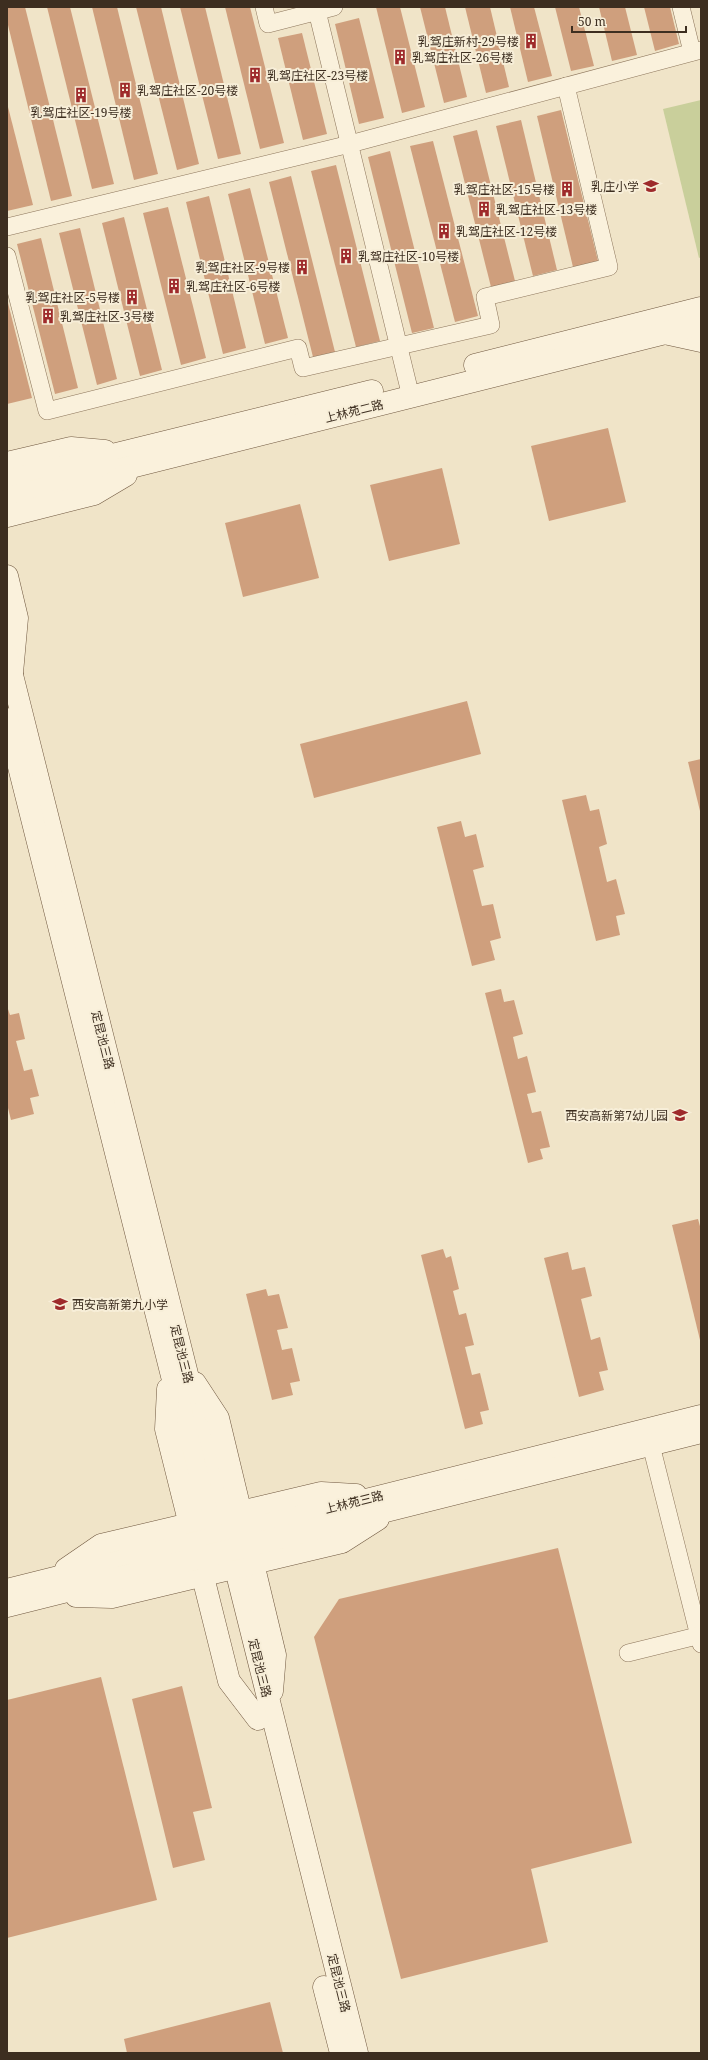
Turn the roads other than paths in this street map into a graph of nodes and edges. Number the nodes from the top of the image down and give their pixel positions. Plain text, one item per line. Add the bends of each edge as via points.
1 (264, 7) edge
2 (334, 7) edge
3 (681, 7) edge
4 (317, 11) junction
5 (696, 51) edge
6 (566, 86) junction
7 (350, 144) junction
8 (7, 227) edge
9 (7, 256) edge
10 (701, 291) edge
11 (701, 308) edge
12 (701, 324) edge
13 (661, 326) junction
14 (701, 341) edge
15 (398, 345) junction
16 (409, 389) junction
17 (124, 452) junction
18 (7, 463) edge
19 (144, 464) junction
20 (7, 481) edge
21 (7, 498) edge
22 (7, 516) edge
23 (7, 576) edge
24 (10, 666) edge
25 (7, 719) edge
26 (177, 1368) junction
27 (701, 1416) edge
28 (701, 1432) edge
29 (649, 1437) junction
30 (221, 1544) junction
31 (52, 1586) junction
32 (7, 1590) edge
33 (7, 1606) edge
34 (700, 1638) edge
35 (628, 1653) dead end
36 (264, 1714) junction
37 (341, 2053) edge
38 (357, 2053) edge

1 - 4 street via 268,24
2 - 4 street
3 - 5 street
4 - 7 street
5 - 6 street
6 - 7 street
6 - 15 street via 609,267 485,296 491,325
7 - 8 street
7 - 15 street
9 - 15 street via 46,411 298,348 302,368
10 - 13 street
11 - 13 street, 上林苑二路
12 - 13 street, 上林苑二路
13 - 14 street
13 - 16 street, 上林苑二路
15 - 16 street
16 - 17 street, 上林苑二路
16 - 19 street, 上林苑二路
17 - 18 street via 71,448
17 - 20 street, 上林苑二路
19 - 21 street, 上林苑二路
19 - 22 street via 94,494
23 - 24 street, 定昆池三路 via 17,618
24 - 26 street, 定昆池三路
25 - 26 street, 定昆池三路
26 - 30 street, 定昆池三路
26 - 30 street via 218,1418
27 - 29 street, 上林苑三路
28 - 29 street, 上林苑三路
29 - 30 street, 上林苑三路 via 396,1508
29 - 30 street, 上林苑三路 via 377,1497
29 - 34 street
30 - 31 street, 上林苑三路
30 - 31 street via 101,1545
30 - 36 street, 定昆池三路
30 - 36 street via 275,1655
31 - 32 street, 上林苑三路
31 - 33 street, 上林苑三路
34 - 35 street
36 - 37 street, 定昆池三路
36 - 38 street, 定昆池三路

